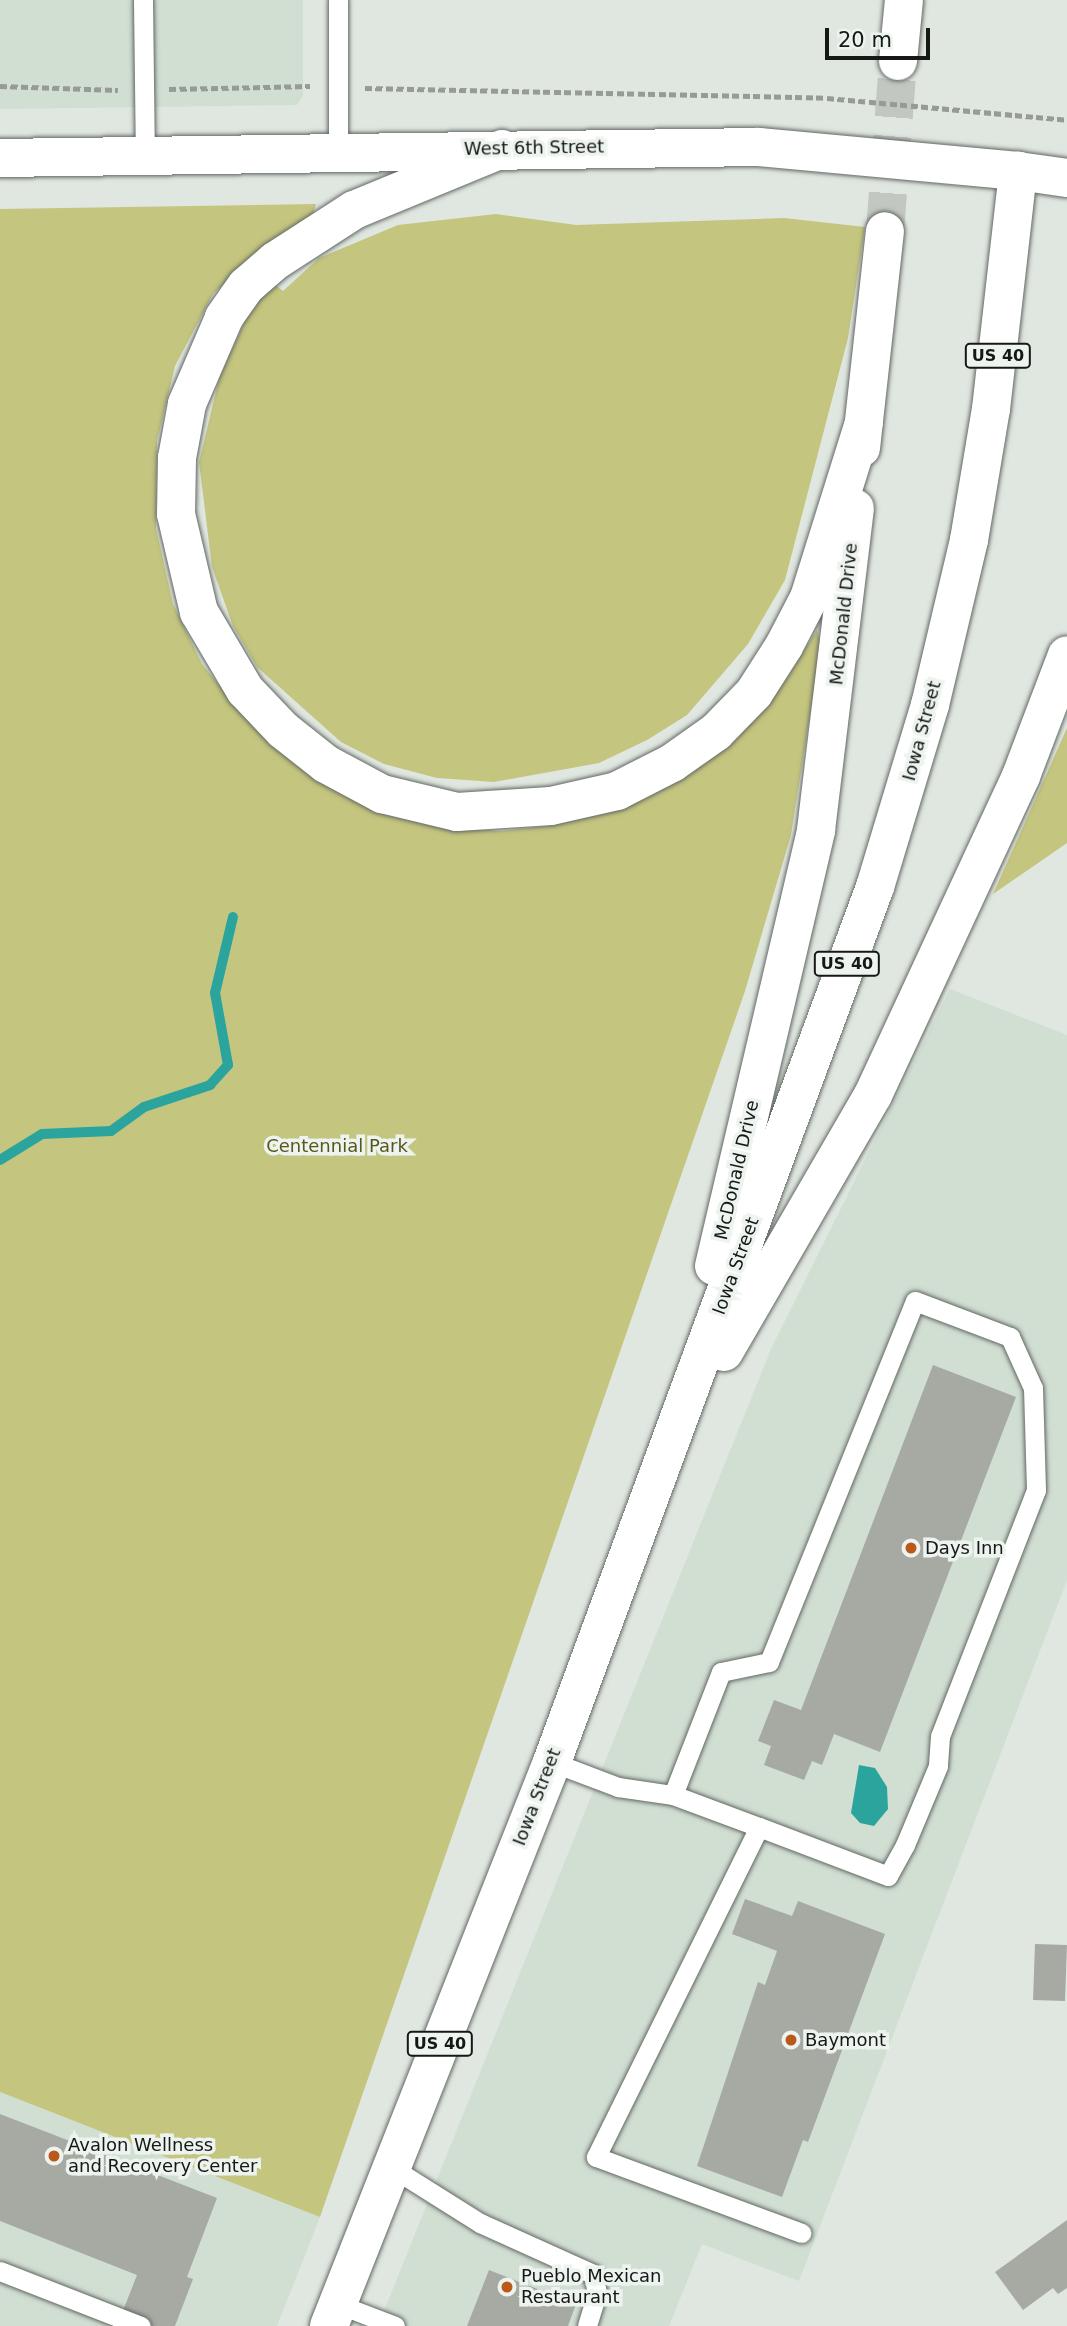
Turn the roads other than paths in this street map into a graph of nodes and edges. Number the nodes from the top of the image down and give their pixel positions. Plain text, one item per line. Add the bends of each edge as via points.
1 (143, 0) edge
2 (338, 0) edge
3 (904, 0) edge
4 (898, 61) tunnel mouth
5 (502, 149) junction
6 (338, 153) junction
7 (145, 157) junction
8 (0, 158) edge
9 (1018, 171) junction
10 (1067, 178) edge
11 (885, 231) tunnel mouth
12 (864, 423) junction
13 (1067, 655) edge
14 (673, 1442) junction
15 (552, 1762) junction
16 (673, 1794) junction
17 (759, 1827) junction
18 (391, 2168) junction
19 (801, 2233) dead end
20 (0, 2271) edge
21 (333, 2315) edge
22 (392, 2325) edge
23 (141, 2326) edge
24 (587, 2326) edge

1 - 7 lane
2 - 6 lane
3 - 4 main road
5 - 6 main road, West 6th Street
5 - 9 main road, West 6th Street via 759,147
5 - 12 main road via 354,210 275,261 246,286 224,318 187,404 177,458 176,514 200,612 245,690 283,730 326,764 406,802 468,811 551,806 604,794 672,763 745,703 784,646 809,598
6 - 7 main road, West 6th Street
7 - 8 main road, West 6th Street
9 - 10 main road, West 6th Street
9 - 14 main road, Iowa Street / US 40 via 991,409 930,705 875,887
11 - 12 main road, McDonald Drive
12 - 14 main road, McDonald Drive via 831,737 816,830
13 - 14 main road via 1021,776 873,1095
14 - 15 main road, Iowa Street / US 40
15 - 16 lane via 618,1787
15 - 18 main road, Iowa Street / US 40
16 - 17 lane
16 - 17 lane via 721,1672 769,1662 915,1301 1010,1337 1033,1388 1036,1490 940,1736 938,1766 905,1845 888,1876
17 - 19 lane via 596,2157
18 - 21 main road, Iowa Street / US 40
18 - 24 lane via 480,2223 593,2274 597,2293
20 - 23 lane
21 - 22 lane

